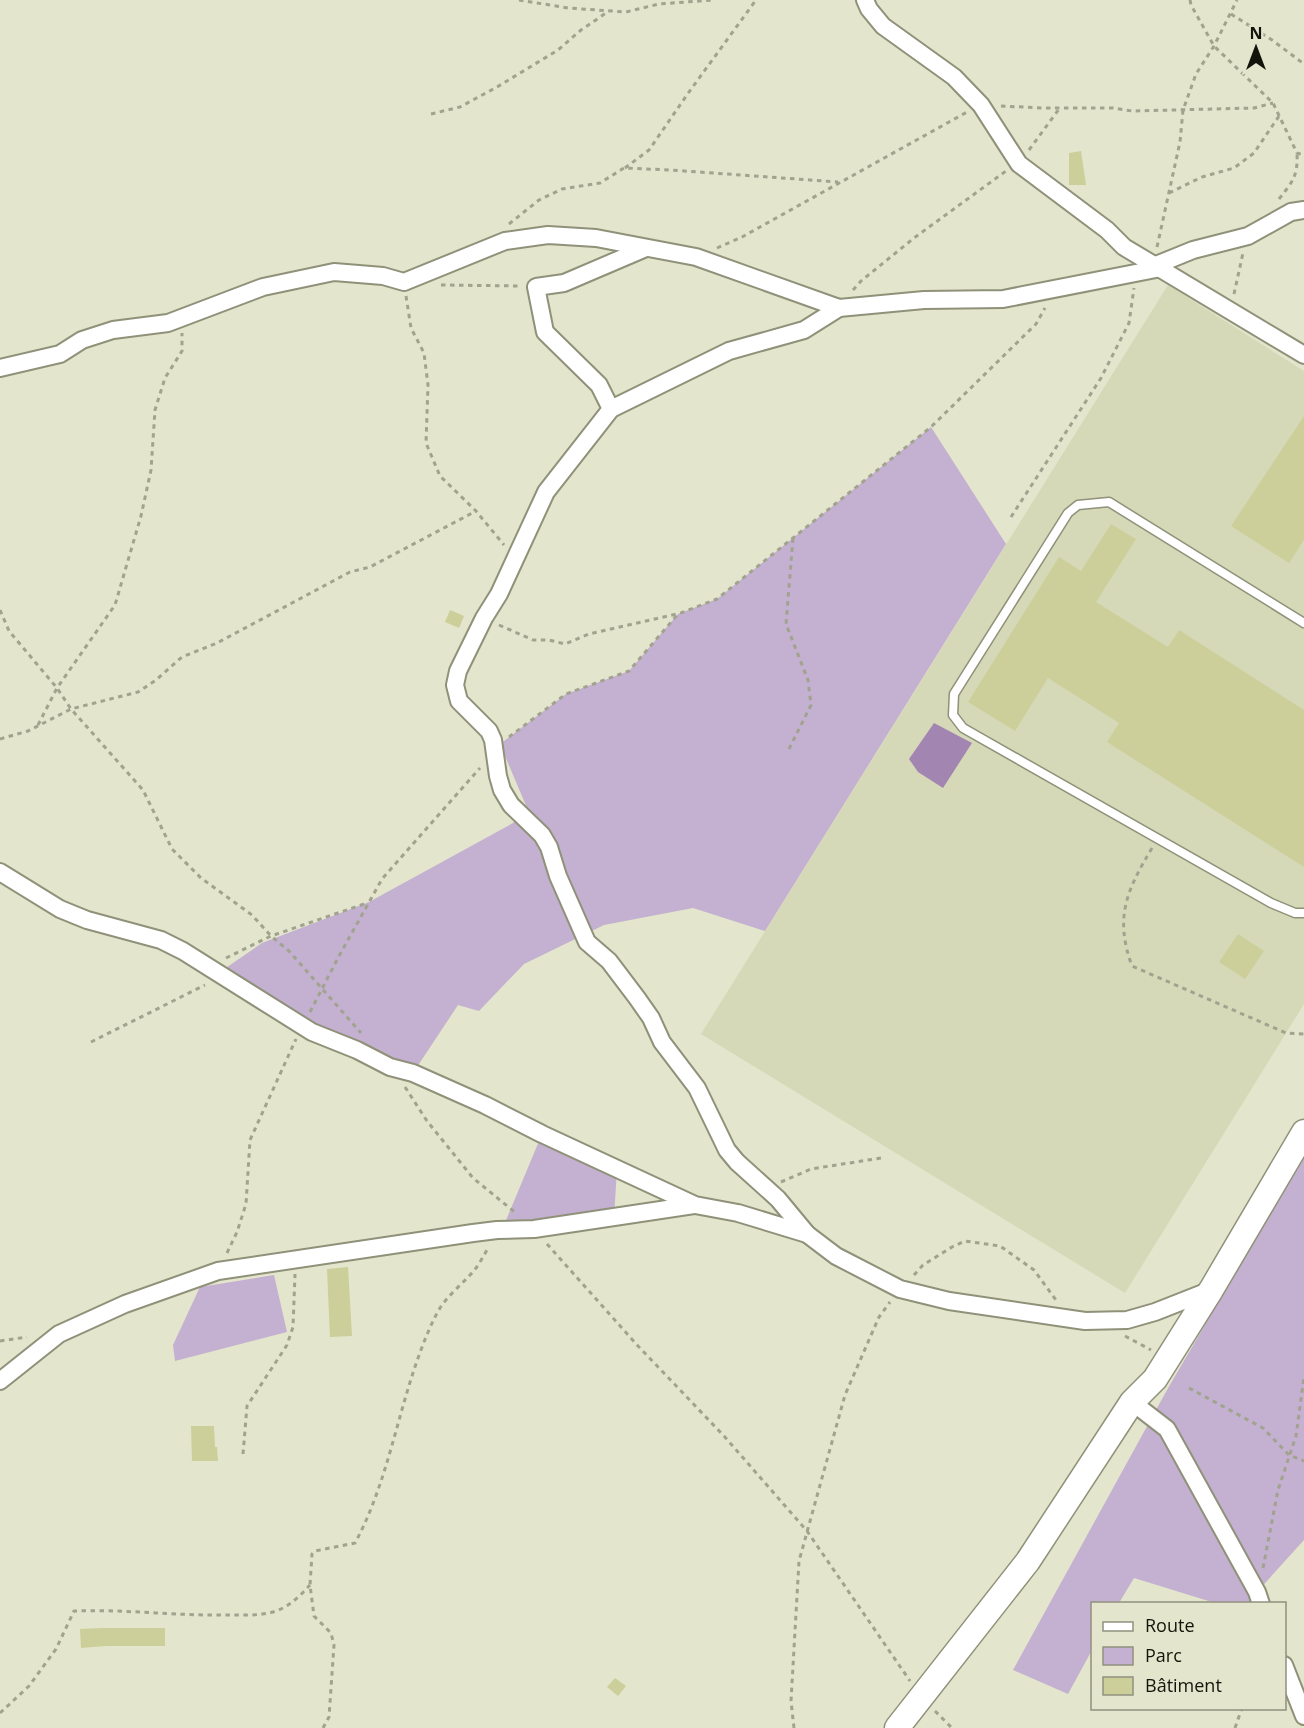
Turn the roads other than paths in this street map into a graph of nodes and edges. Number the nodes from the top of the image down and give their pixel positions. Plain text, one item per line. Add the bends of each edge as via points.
1 (865, 0) edge
2 (1304, 210) edge
3 (646, 248) junction
4 (1156, 266) junction
5 (839, 308) junction
6 (1304, 355) edge
7 (0, 368) edge
8 (611, 409) junction
9 (1304, 622) edge
10 (0, 872) edge
11 (1304, 913) edge
12 (1304, 1132) edge
13 (695, 1205) junction
14 (807, 1234) junction
15 (1212, 1290) junction
16 (0, 1381) edge
17 (1132, 1402) junction
18 (1259, 1598) edge
19 (1286, 1670) edge
20 (1304, 1716) edge
21 (897, 1728) edge

1 - 4 street via 883,26 954,77 981,105 1016,161 1124,247
2 - 4 street via 1291,212 1248,236 1193,250
3 - 5 street via 696,257
3 - 7 street via 596,238 548,235 505,241 404,282 334,272 263,287 168,323 112,330 82,340 60,354
3 - 8 street via 564,283 536,287 545,332 599,385
4 - 5 street via 1137,274 1003,299 924,300
4 - 6 street
5 - 8 street via 804,330 729,351
8 - 14 street via 546,492 516,560 458,671 455,685 459,701 489,731 502,790 549,847 587,942 609,961 646,1011 662,1042 698,1088 727,1150 767,1187
9 - 11 lane via 1109,502 1078,505 1068,513 954,694 953,715 963,728 1271,903
10 - 13 street via 60,909 161,940 302,1027 485,1105
12 - 15 street
13 - 14 street via 738,1213
13 - 16 street via 218,1270 125,1304 59,1334
14 - 15 street via 836,1256 900,1289 949,1301 1070,1319 1127,1320
15 - 17 street via 1155,1379
17 - 18 street via 1167,1429
17 - 21 street via 1028,1561
19 - 20 street

